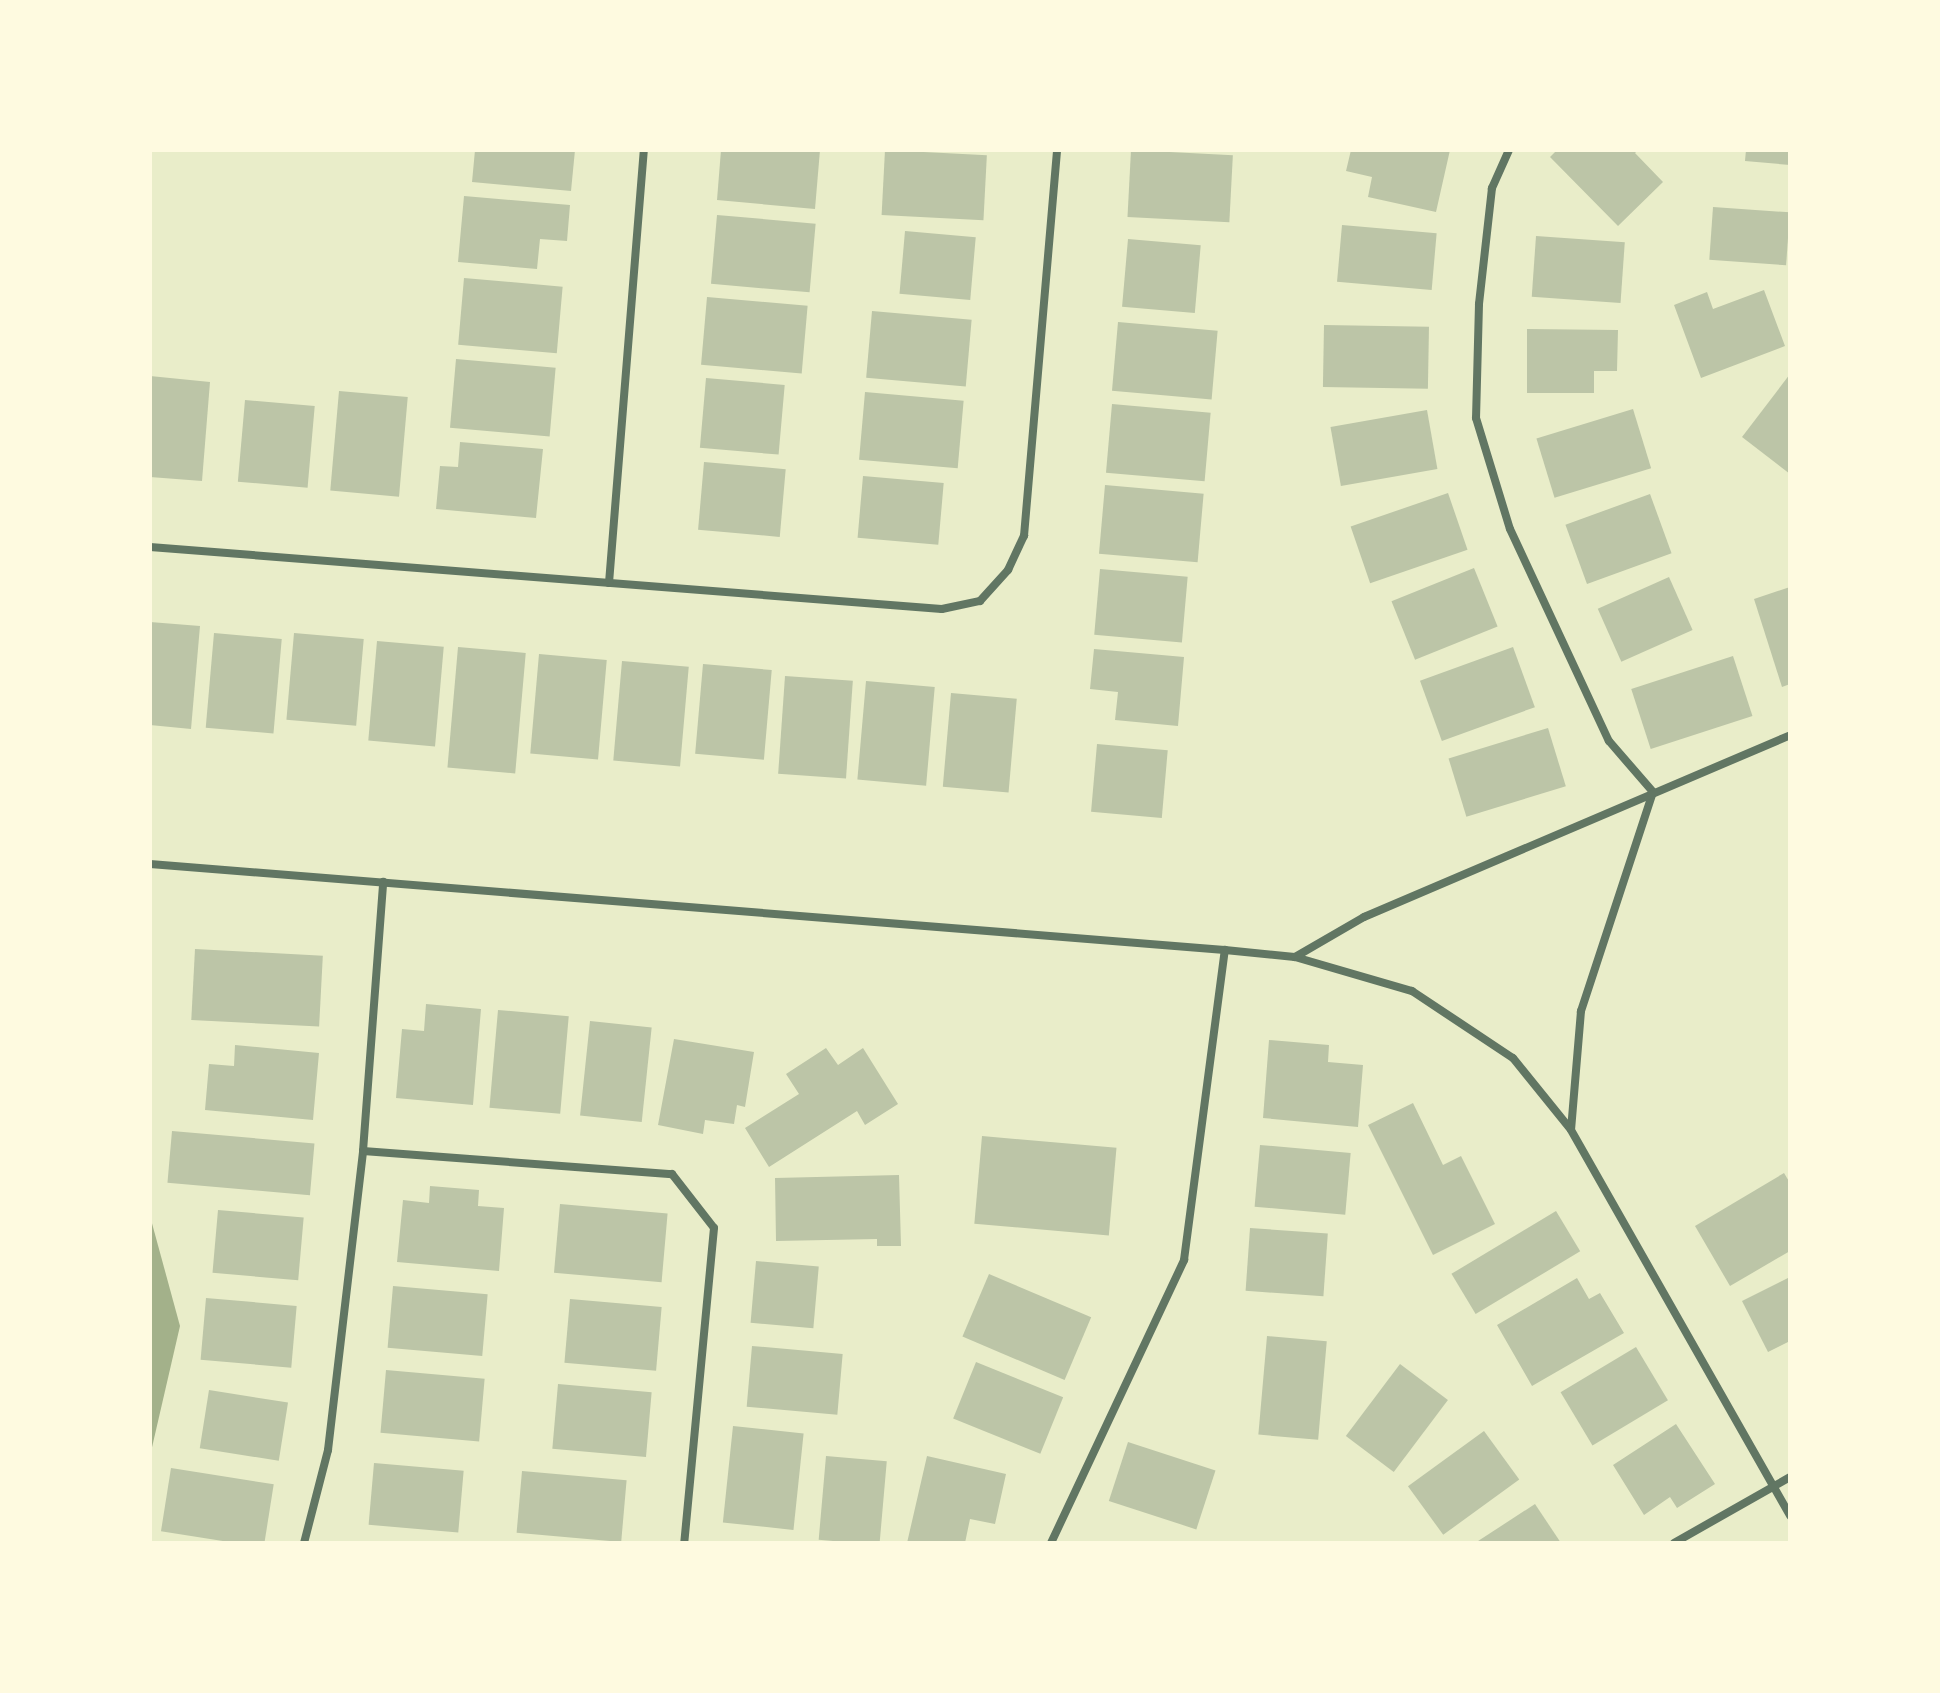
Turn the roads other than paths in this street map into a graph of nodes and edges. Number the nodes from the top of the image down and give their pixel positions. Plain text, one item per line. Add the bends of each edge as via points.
1 (644, 150) edge
2 (1057, 150) edge
3 (1509, 150) edge
4 (150, 547) edge
5 (609, 583) junction
6 (1790, 735) edge
7 (1653, 792) junction
8 (150, 864) edge
9 (383, 882) junction
10 (1225, 950) junction
11 (1295, 957) junction
12 (1571, 1130) junction
13 (363, 1151) junction
14 (1790, 1477) edge
15 (1773, 1486) junction
16 (1790, 1516) edge
17 (304, 1543) edge
18 (684, 1543) edge
19 (1051, 1543) edge
20 (1674, 1543) edge

1 - 5 street
2 - 5 street via 1024,536 1008,570 980,601 942,609
3 - 7 street via 1492,188 1479,304 1476,418 1510,529 1609,741
4 - 5 street
6 - 7 street
7 - 11 street via 1364,917
7 - 12 street via 1581,1011
8 - 9 street
9 - 10 street
9 - 13 street
10 - 11 street
10 - 19 street via 1184,1260
11 - 12 street via 1412,991 1513,1058
12 - 15 street
13 - 17 street via 328,1450
13 - 18 street via 672,1174 714,1228
14 - 15 street
15 - 16 street
15 - 20 street

